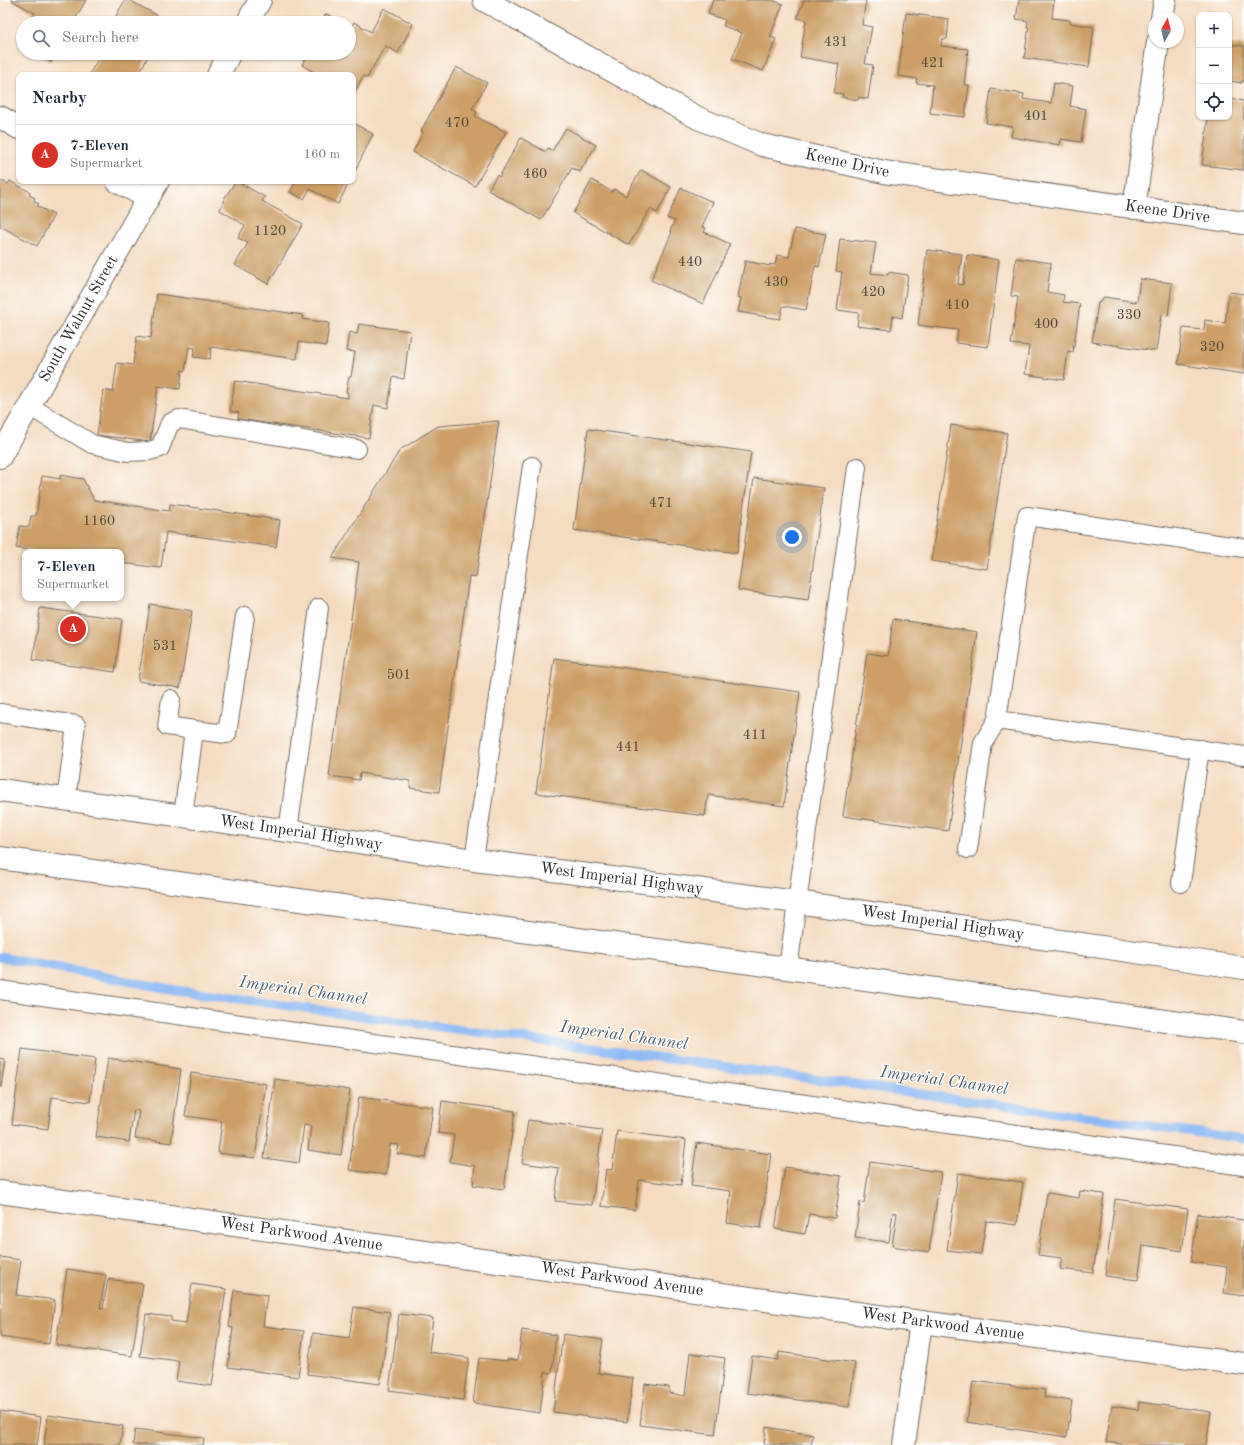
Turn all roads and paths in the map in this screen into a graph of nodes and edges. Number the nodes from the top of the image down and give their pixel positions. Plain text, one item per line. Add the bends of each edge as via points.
1 (260, 0) edge
2 (484, 0) edge
3 (1165, 0) edge
4 (1163, 12) edge
5 (251, 16) edge
6 (1157, 48) edge
7 (226, 60) edge
8 (220, 72) edge
9 (0, 117) edge
10 (16, 126) edge
11 (129, 184) edge
12 (153, 190) edge
13 (1134, 208) junction
14 (1244, 223) edge
15 (29, 406) junction
16 (357, 449) dead end
17 (0, 457) edge
18 (532, 466) dead end
19 (856, 467) dead end
20 (1244, 548) edge
21 (319, 608) dead end
22 (245, 616) dead end
23 (171, 699) dead end
24 (0, 713) edge
25 (997, 720) junction
26 (194, 730) junction
27 (1200, 750) junction
28 (1244, 756) edge
29 (0, 790) edge
30 (66, 800) junction
31 (183, 816) junction
32 (288, 831) junction
33 (968, 849) dead end
34 (0, 858) edge
35 (474, 860) junction
36 (1181, 883) dead end
37 (797, 902) junction
38 (788, 968) junction
39 (1244, 968) edge
40 (0, 990) edge
41 (1244, 1032) edge
42 (1244, 1166) edge
43 (0, 1192) edge
44 (921, 1322) junction
45 (1244, 1364) edge
46 (904, 1445) edge

1 - 5 street
2 - 13 street, Keene Drive via 698,118 762,145 884,172
3 - 4 street
6 - 13 street
7 - 8 street
9 - 10 street
11 - 12 street
12 - 15 street, South Walnut Street
13 - 14 street, Keene Drive
15 - 16 lane via 92,444 128,452 160,448 170,423 179,419
15 - 17 street, South Walnut Street
18 - 35 lane
19 - 37 lane
20 - 25 lane via 1027,516
21 - 32 lane
22 - 26 lane via 227,734
23 - 26 lane via 167,726
24 - 30 lane via 76,725
25 - 27 lane
25 - 33 lane via 983,742
26 - 31 lane
27 - 28 lane
27 - 36 lane
29 - 30 street, West Imperial Highway
30 - 31 street, West Imperial Highway
31 - 32 street, West Imperial Highway
32 - 35 street, West Imperial Highway
34 - 38 street
35 - 37 street, West Imperial Highway
37 - 38 lane
37 - 39 street, West Imperial Highway
38 - 41 street
40 - 42 lane
43 - 44 street, West Parkwood Avenue
44 - 45 street, West Parkwood Avenue
44 - 46 street

